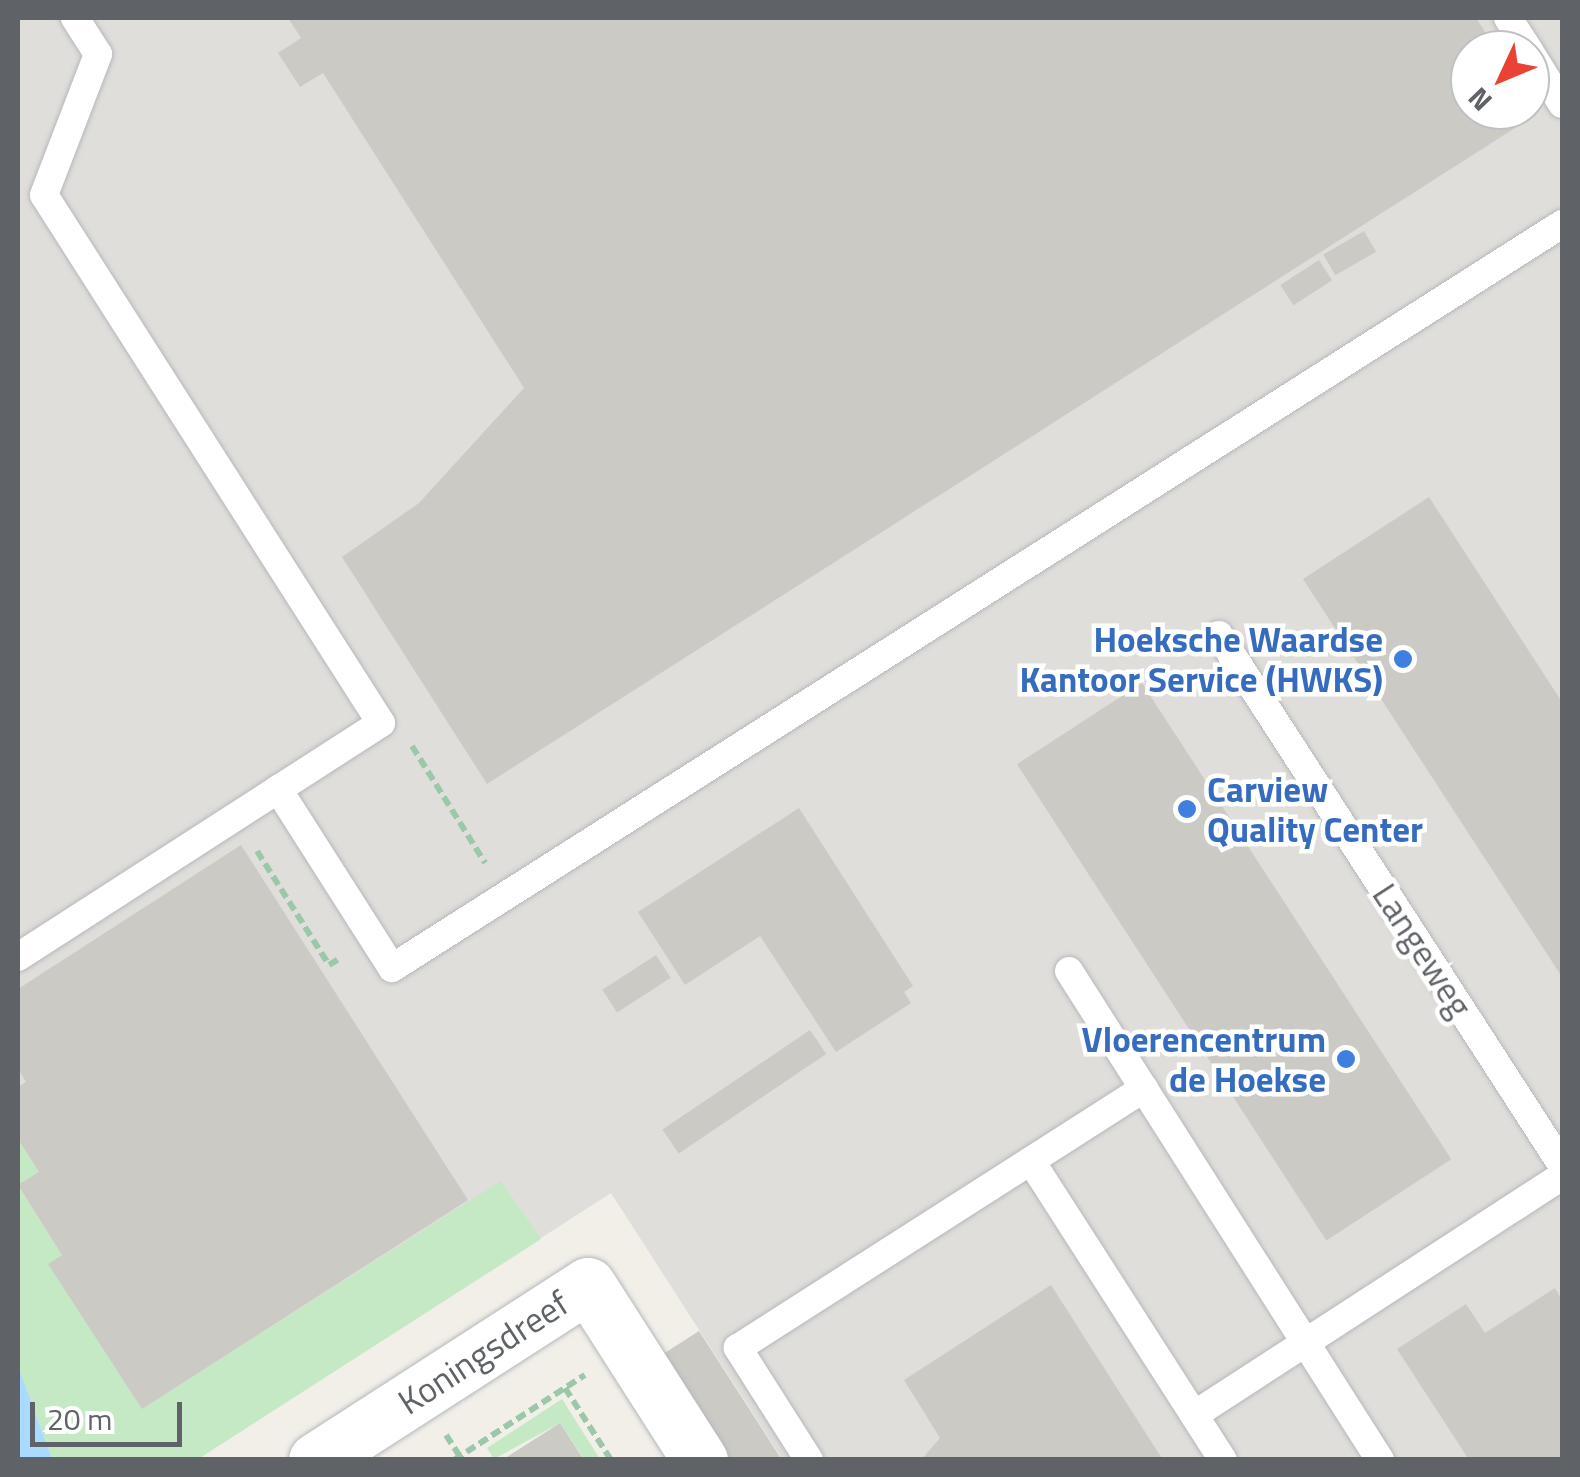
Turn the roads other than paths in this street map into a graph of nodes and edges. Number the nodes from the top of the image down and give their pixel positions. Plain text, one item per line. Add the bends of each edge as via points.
1 (75, 18) edge
2 (1562, 224) edge
3 (1219, 635) dead end
4 (278, 789) junction
5 (18, 957) edge
6 (1069, 971) dead end
7 (1144, 1088) junction
8 (1030, 1161) junction
9 (1562, 1165) edge
10 (1562, 1176) edge
11 (1306, 1343) junction
12 (1194, 1415) junction
13 (316, 1460) edge
14 (700, 1460) edge
15 (809, 1460) edge
16 (1223, 1460) edge
17 (1380, 1460) edge

1 - 4 lane via 98,54 44,195 380,723
2 - 4 lane via 392,968
3 - 9 lane, Langeweg
4 - 5 lane
6 - 7 lane
7 - 8 lane
7 - 11 lane
8 - 12 lane
8 - 15 lane via 738,1348
10 - 11 lane
11 - 12 lane
11 - 17 lane
12 - 16 lane
13 - 14 street, Koningsdreef via 588,1285

